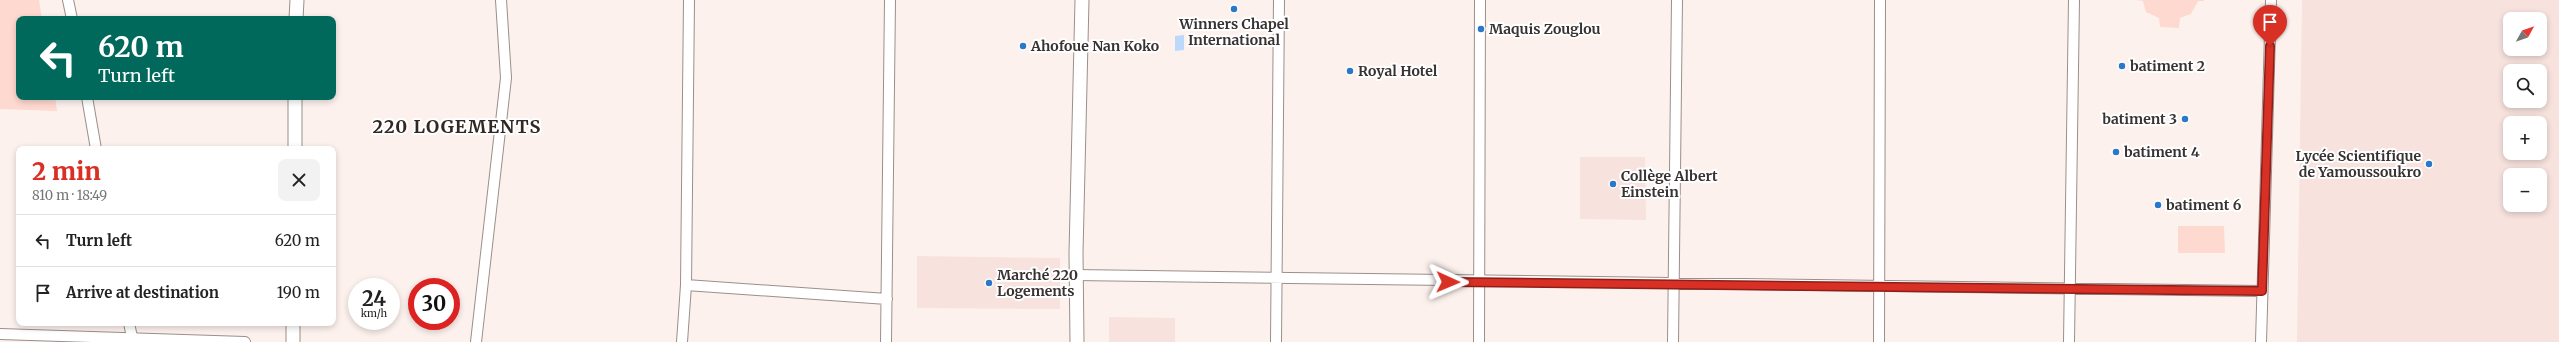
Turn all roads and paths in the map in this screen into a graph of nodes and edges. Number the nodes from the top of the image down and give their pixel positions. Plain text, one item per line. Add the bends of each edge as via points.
1 (68, 0) edge
2 (297, 0) edge
3 (500, 0) edge
4 (689, 0) edge
5 (890, 0) edge
6 (1082, 0) edge
7 (1279, 0) edge
8 (1480, 0) edge
9 (1677, 0) edge
10 (1880, 0) edge
11 (2074, 0) edge
12 (2271, 0) edge
13 (71, 16) edge
14 (296, 16) edge
15 (88, 100) edge
16 (295, 100) edge
17 (95, 146) edge
18 (295, 146) edge
19 (1075, 275) junction
20 (1277, 279) junction
21 (1479, 282) junction
22 (1674, 284) junction
23 (686, 285) junction
24 (1879, 285) junction
25 (2070, 289) junction
26 (2262, 291) junction
27 (887, 298) junction
28 (130, 326) edge
29 (293, 326) edge
30 (0, 334) edge
31 (132, 340) edge
32 (245, 342) edge
33 (293, 342) edge
34 (476, 342) edge
35 (682, 342) edge
36 (886, 342) edge
37 (1077, 342) edge
38 (1276, 342) edge
39 (1479, 342) edge
40 (1673, 342) edge
41 (1879, 342) edge
42 (2068, 342) edge
43 (2261, 342) edge

1 - 13 street
2 - 14 street
3 - 34 street via 506,78
4 - 23 street
5 - 27 street
6 - 19 street
7 - 20 street
8 - 21 street
9 - 22 street
10 - 24 street
11 - 25 street
12 - 26 street
15 - 17 street
16 - 18 street
19 - 20 street
19 - 37 street
20 - 21 street
20 - 38 street
21 - 22 street
21 - 39 street
22 - 24 street
22 - 40 street
23 - 27 street
23 - 35 street
24 - 25 street
24 - 41 street
25 - 26 street
25 - 42 street
26 - 43 street
27 - 36 street
28 - 31 street
29 - 33 street
30 - 31 street
31 - 32 street

